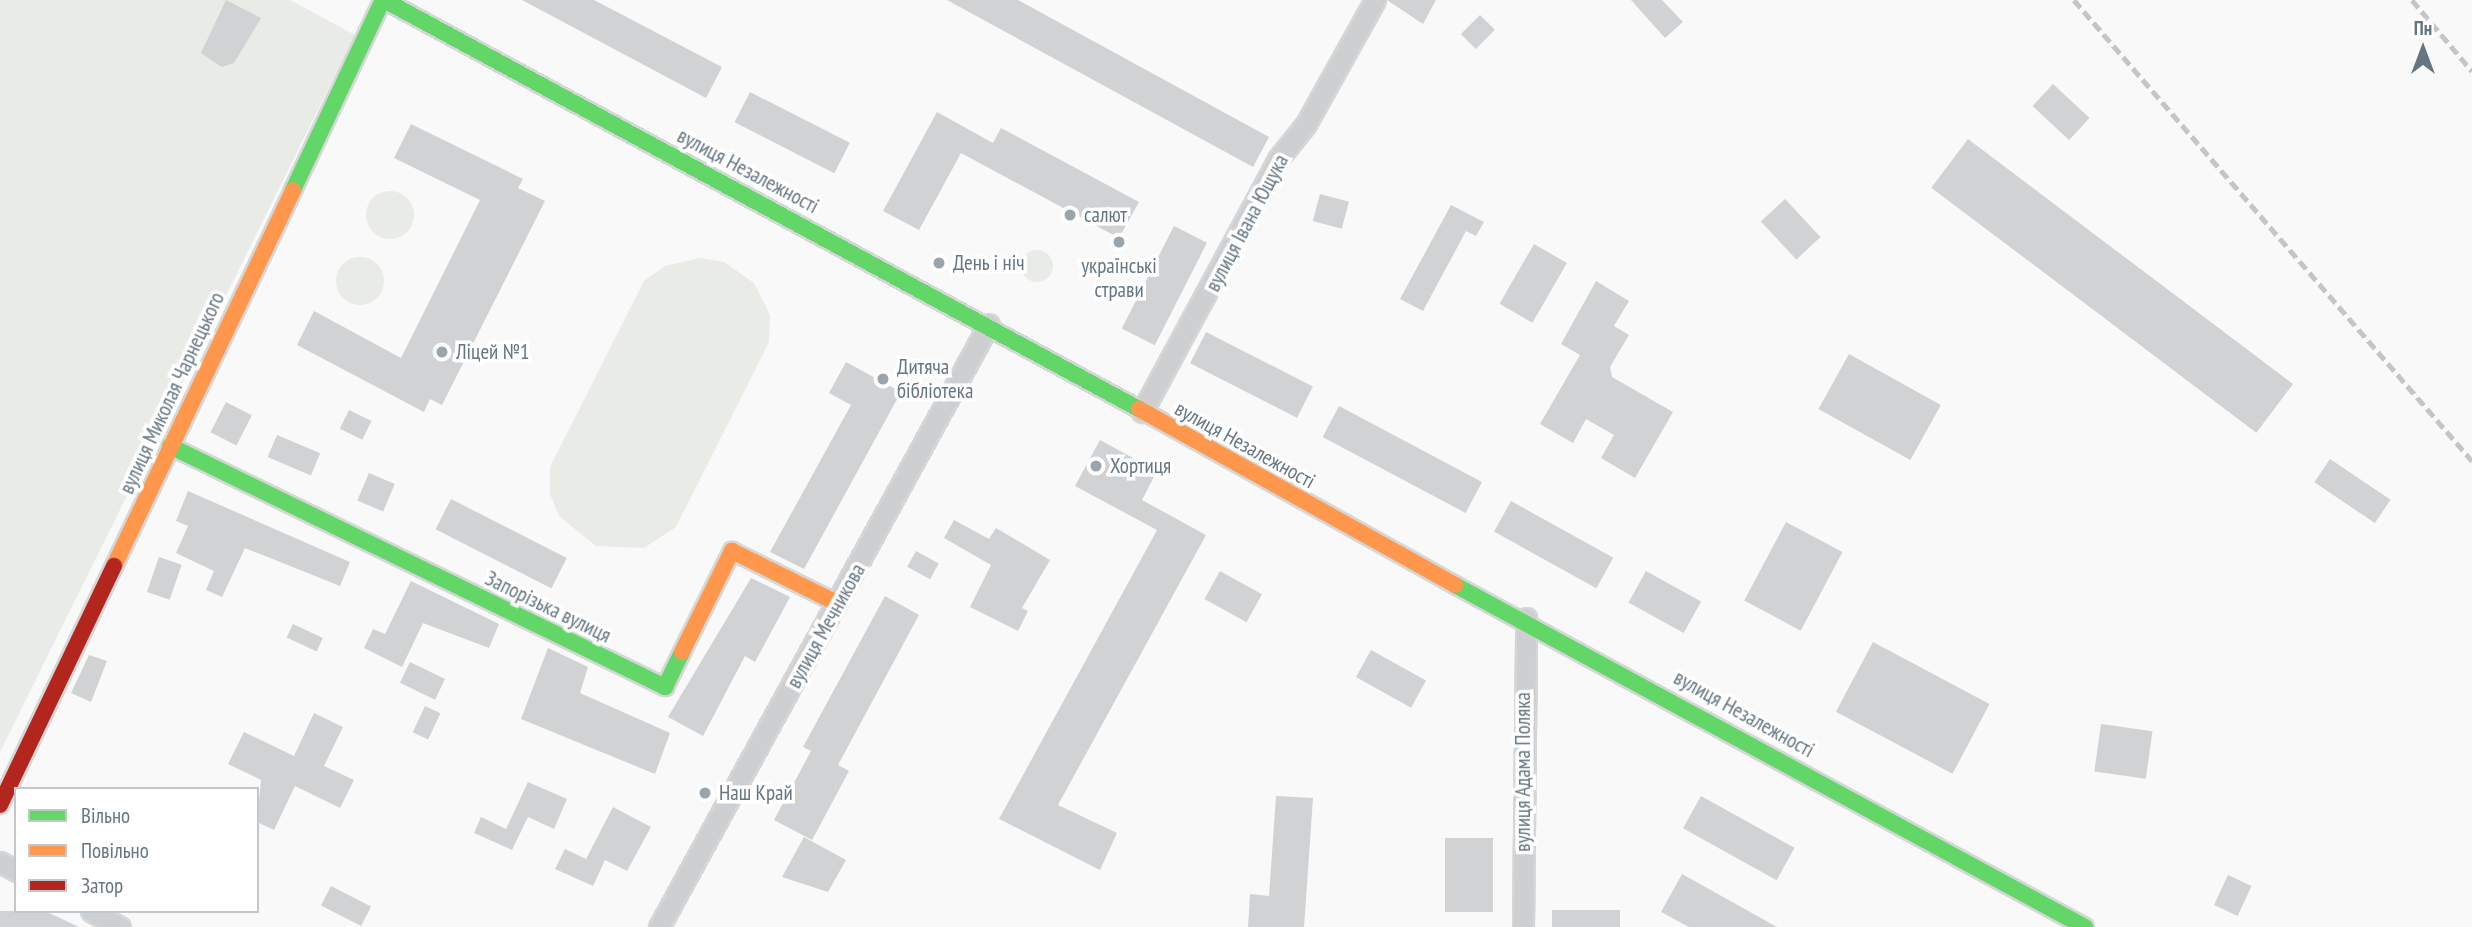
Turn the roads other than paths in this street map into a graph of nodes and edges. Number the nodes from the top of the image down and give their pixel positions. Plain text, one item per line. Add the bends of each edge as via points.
1 (383, 0) edge
2 (1375, 0) edge
3 (989, 324) junction
4 (1142, 412) junction
5 (170, 446) junction
6 (839, 604) junction
7 (1525, 618) junction
8 (0, 805) edge
9 (95, 913) edge
10 (120, 927) edge
11 (659, 927) edge
12 (1523, 927) edge
13 (2085, 927) edge

1 - 3 main road, вулиця Незалежності
1 - 5 main road, вулиця Миколая Чарнецького
2 - 4 street, вулиця Івана Ющука via 1306,124 1278,159
3 - 4 main road, вулиця Незалежності
3 - 6 street, вулиця Мечникова
4 - 7 main road, вулиця Незалежності
5 - 6 main road, Запорізька вулиця via 665,687 732,551
5 - 8 main road, вулиця Миколая Чарнецького
6 - 11 street, вулиця Мечникова
7 - 12 street, вулиця Адама Поляка
7 - 13 main road, вулиця Незалежності
9 - 10 street

